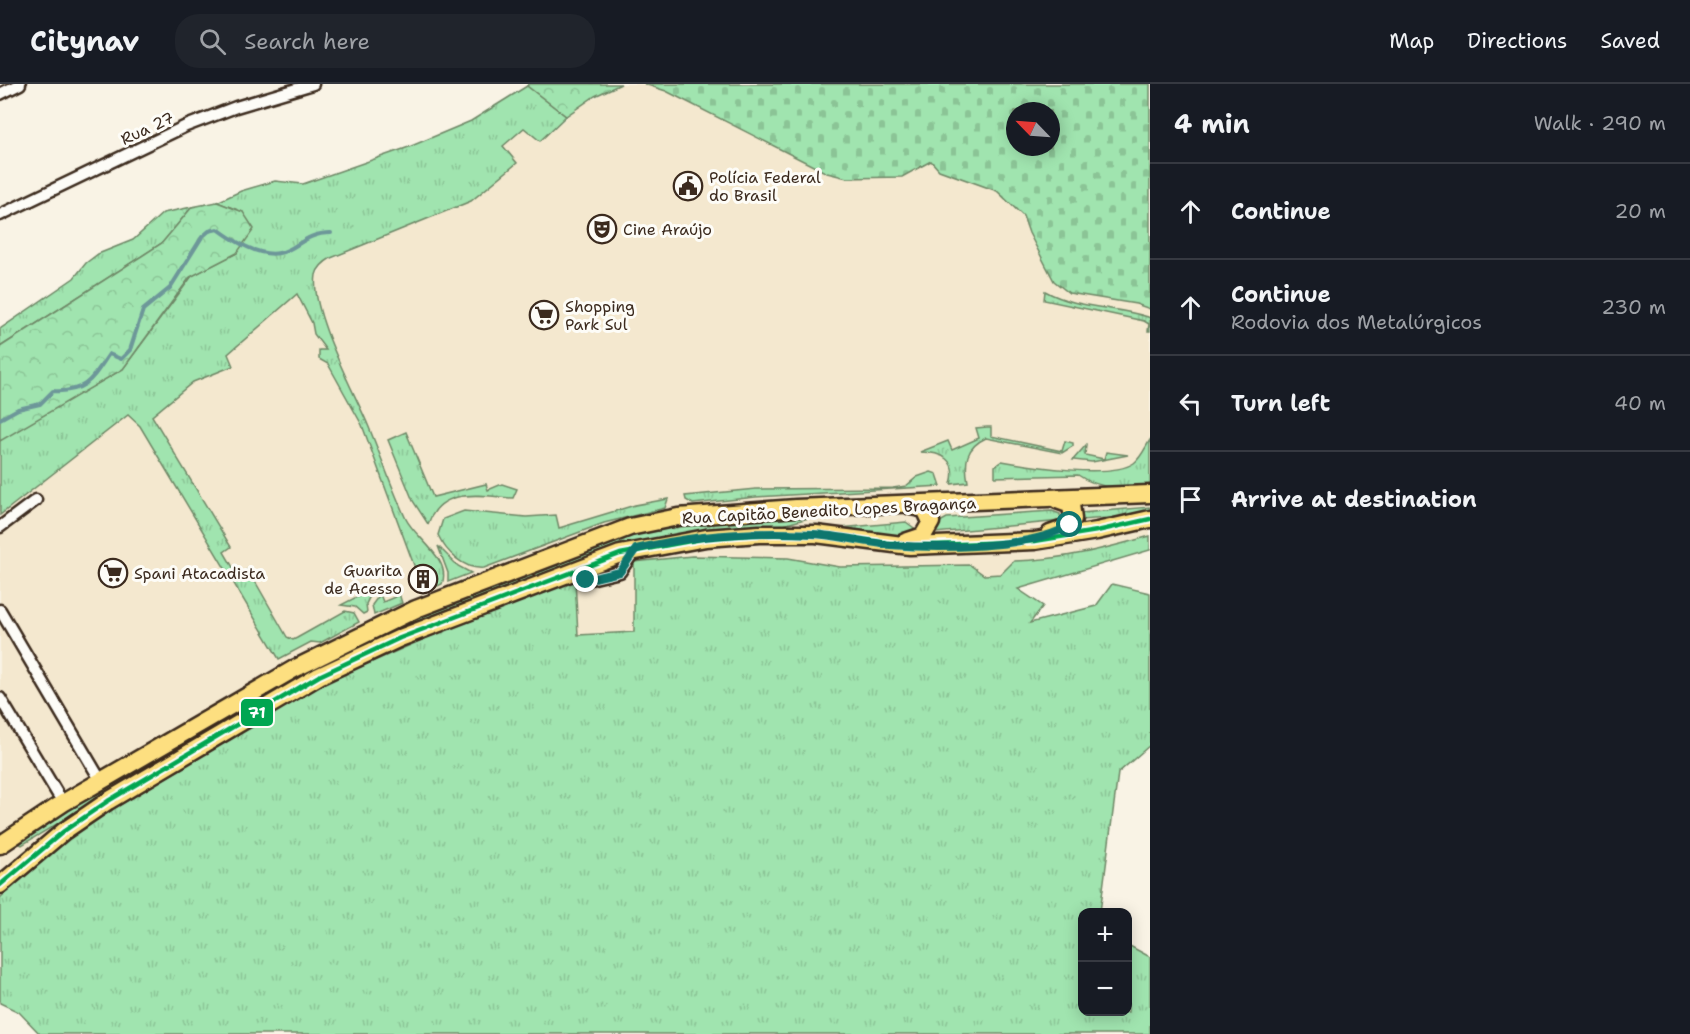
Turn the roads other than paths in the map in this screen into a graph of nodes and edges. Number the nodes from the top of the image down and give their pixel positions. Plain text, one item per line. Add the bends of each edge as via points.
1 (20, 84) edge
2 (313, 84) edge
3 (0, 94) edge
4 (0, 215) edge
5 (1150, 494) edge
6 (1053, 499) junction
7 (36, 500) dead end
8 (904, 505) junction
9 (1150, 519) edge
10 (0, 527) edge
11 (1035, 540) junction
12 (893, 545) junction
13 (0, 610) edge
14 (0, 698) edge
15 (101, 781) junction
16 (63, 803) junction
17 (0, 845) edge
18 (0, 885) edge

1 - 3 street
2 - 4 street, Rua 27 via 186,126
5 - 6 main road, Rua Capitão Benedito Lopes Bragança
6 - 8 main road, Rua Capitão Benedito Lopes Bragança
6 - 11 main road via 1071,505 1073,519 1064,529
7 - 10 street
8 - 12 main road via 925,509 931,517 930,527 917,540
8 - 15 main road, Rua Capitão Benedito Lopes Bragança via 709,514 658,521 606,535 383,624 294,669
9 - 11 main road
11 - 12 main road
12 - 18 main road via 816,534 759,534 636,549 574,569 400,638 319,676 127,789 63,831
13 - 15 street
14 - 16 street
15 - 16 main road, Rua Capitão Benedito Lopes Bragança
16 - 17 main road, Rua Capitão Benedito Lopes Bragança

